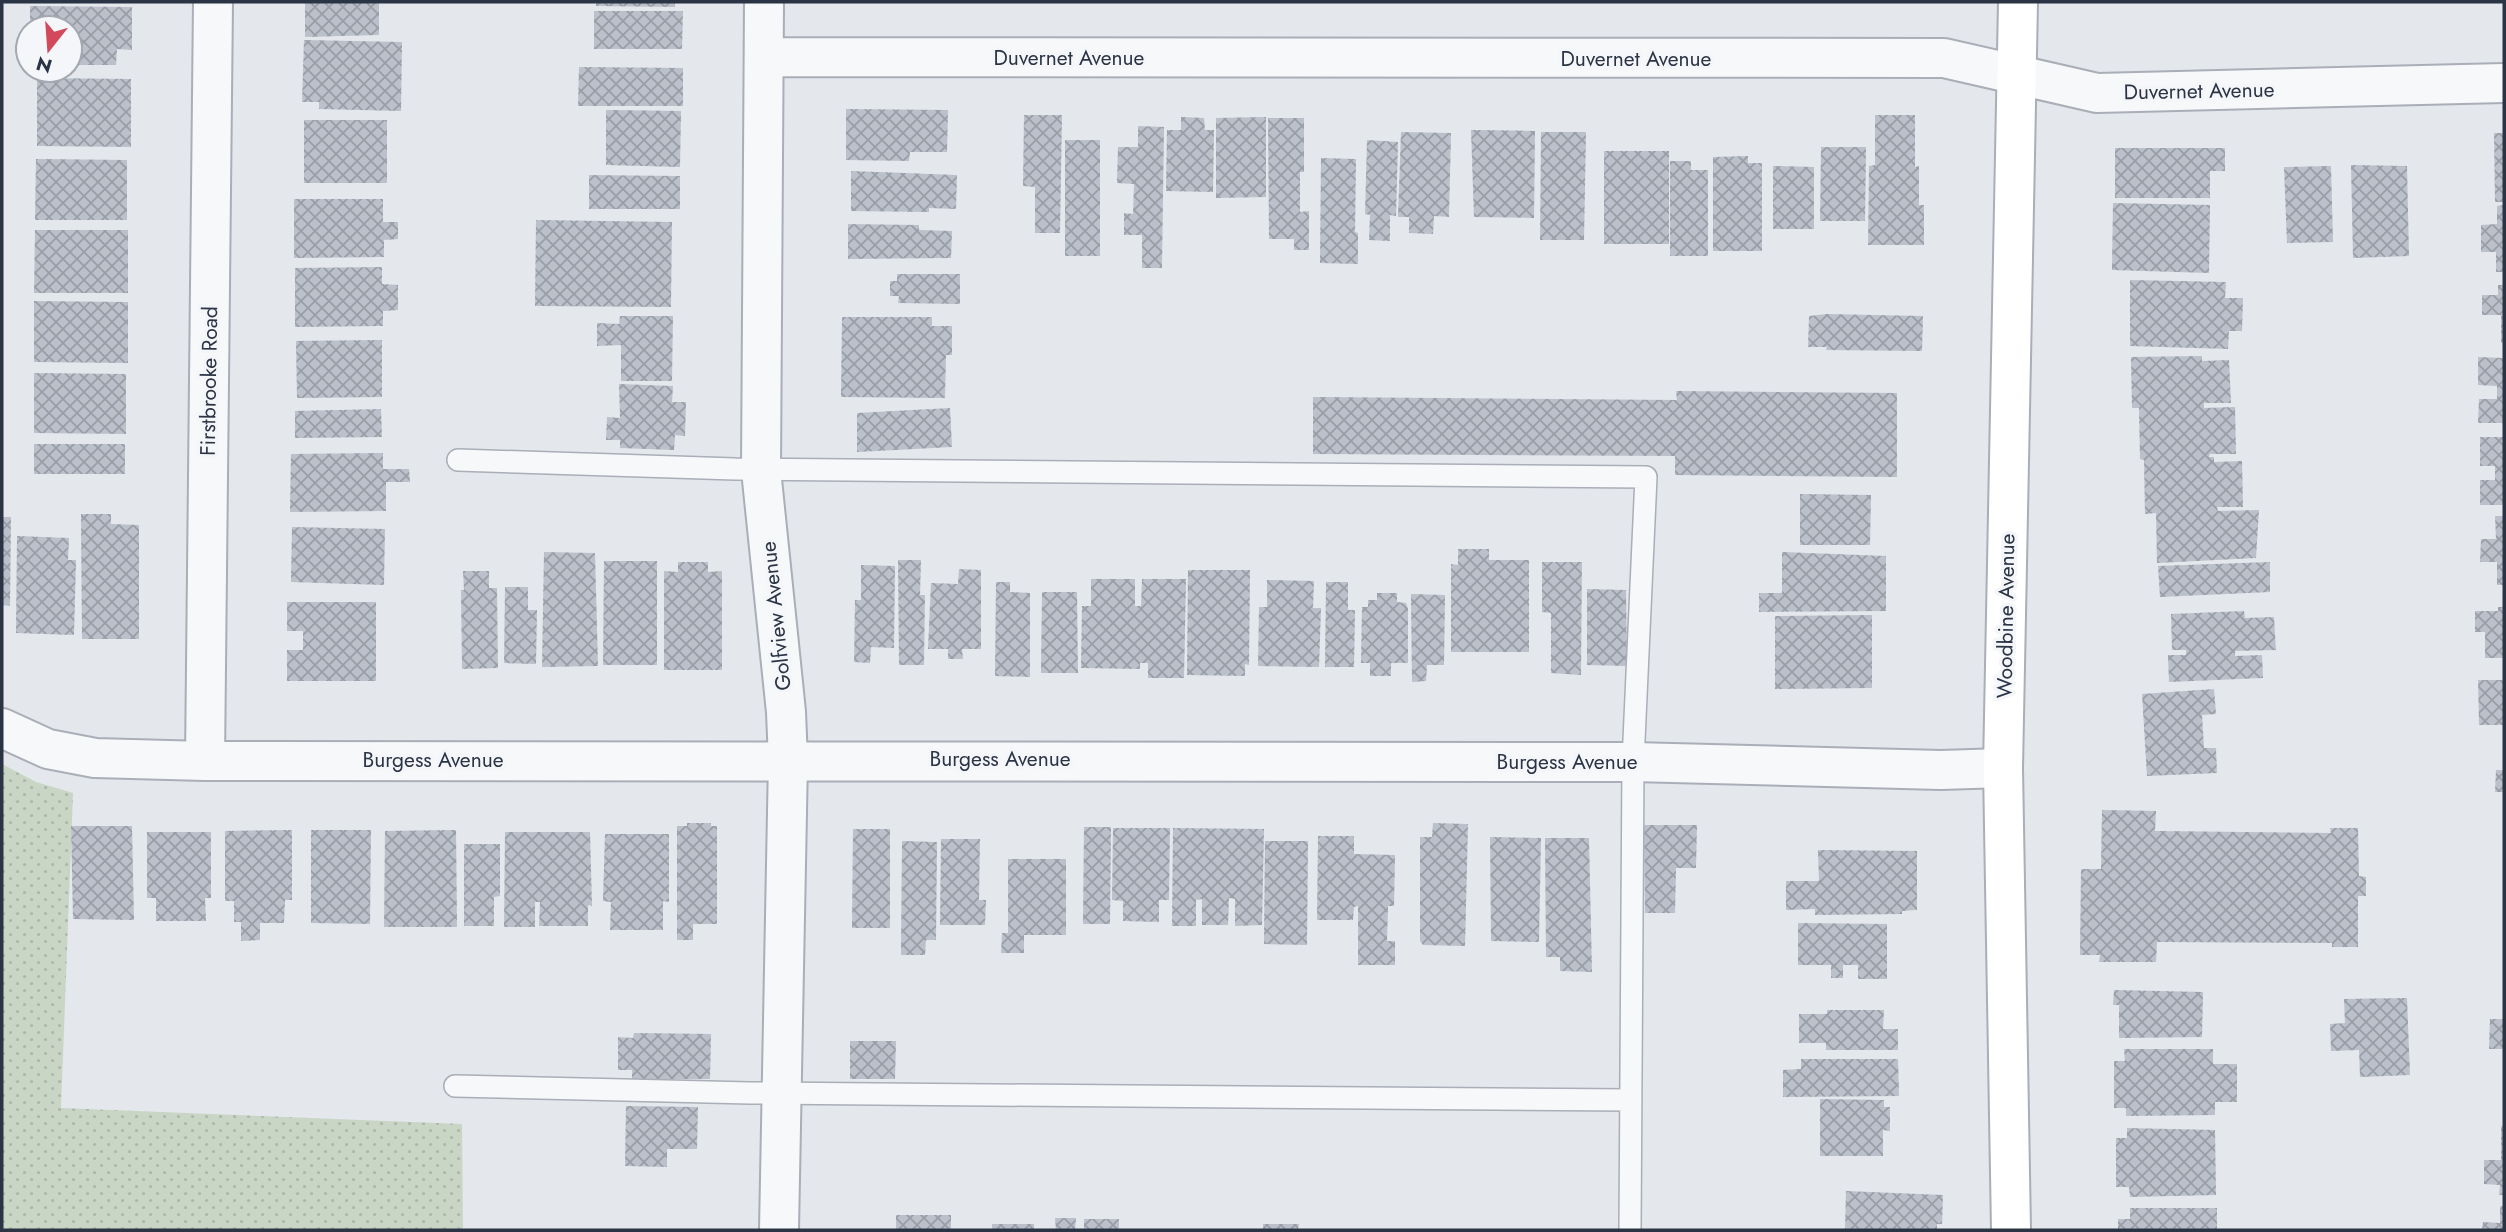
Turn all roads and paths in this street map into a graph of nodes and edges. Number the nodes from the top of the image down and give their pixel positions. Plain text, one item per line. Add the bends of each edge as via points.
1 (213, 2) edge
2 (764, 2) edge
3 (2018, 2) edge
4 (764, 57) junction
5 (2017, 76) junction
6 (2504, 83) edge
7 (458, 460) dead end
8 (761, 470) junction
9 (2, 728) edge
10 (788, 760) junction
11 (205, 761) junction
12 (1633, 762) junction
13 (2003, 768) junction
14 (455, 1086) dead end
15 (781, 1093) junction
16 (1630, 1100) junction
17 (779, 1230) edge
18 (1630, 1230) edge
19 (2011, 1230) edge

1 - 11 street, Firstbrooke Road
2 - 4 street, Golfview Avenue
3 - 5 main road, Woodbine Avenue
4 - 5 street, Duvernet Avenue via 1944,58
4 - 8 street, Golfview Avenue
5 - 6 street, Duvernet Avenue via 2097,93
5 - 13 main road, Woodbine Avenue
7 - 8 lane
8 - 10 street, Golfview Avenue
8 - 12 lane via 1646,477
9 - 11 street, Burgess Avenue via 48,749 95,758
10 - 11 street, Burgess Avenue
10 - 12 street, Burgess Avenue
10 - 15 street, Golfview Avenue
12 - 13 street, Burgess Avenue
12 - 16 lane
13 - 19 main road, Woodbine Avenue
14 - 15 lane
15 - 16 lane
15 - 17 street, Golfview Avenue
16 - 18 lane

